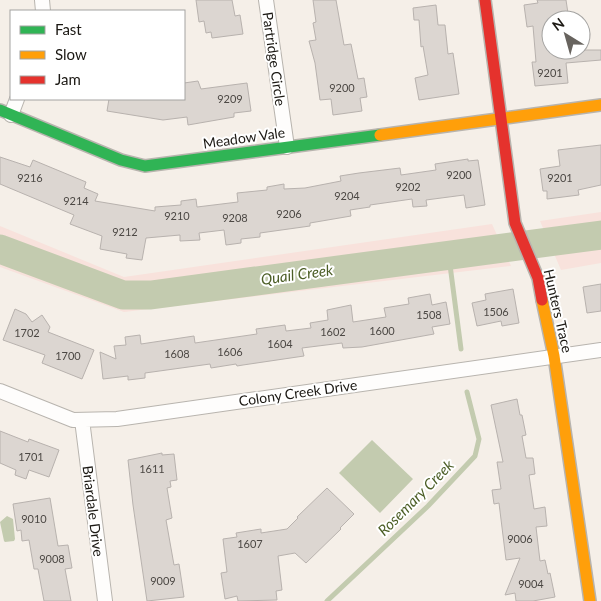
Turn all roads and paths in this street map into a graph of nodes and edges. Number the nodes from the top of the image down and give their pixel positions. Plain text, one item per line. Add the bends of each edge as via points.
1 (266, 0) edge
2 (484, 0) edge
3 (16, 100) edge
4 (601, 105) edge
5 (6, 112) edge
6 (500, 118) junction
7 (287, 148) junction
8 (601, 350) edge
9 (554, 356) junction
10 (0, 391) edge
11 (82, 420) junction
12 (105, 601) edge
13 (590, 601) edge

1 - 7 street, Partridge Circle
2 - 6 street, Hunters Trace
3 - 5 street
4 - 6 street, Meadow Vale
5 - 7 street, Meadow Vale via 121,160 145,166
6 - 7 street, Meadow Vale
6 - 9 street, Hunters Trace via 515,223 538,278
8 - 9 street, Colony Creek Drive
9 - 11 street, Colony Creek Drive via 117,419
9 - 13 street, Hunters Trace
10 - 11 street, Colony Creek Drive via 64,417
11 - 12 street, Briardale Drive

